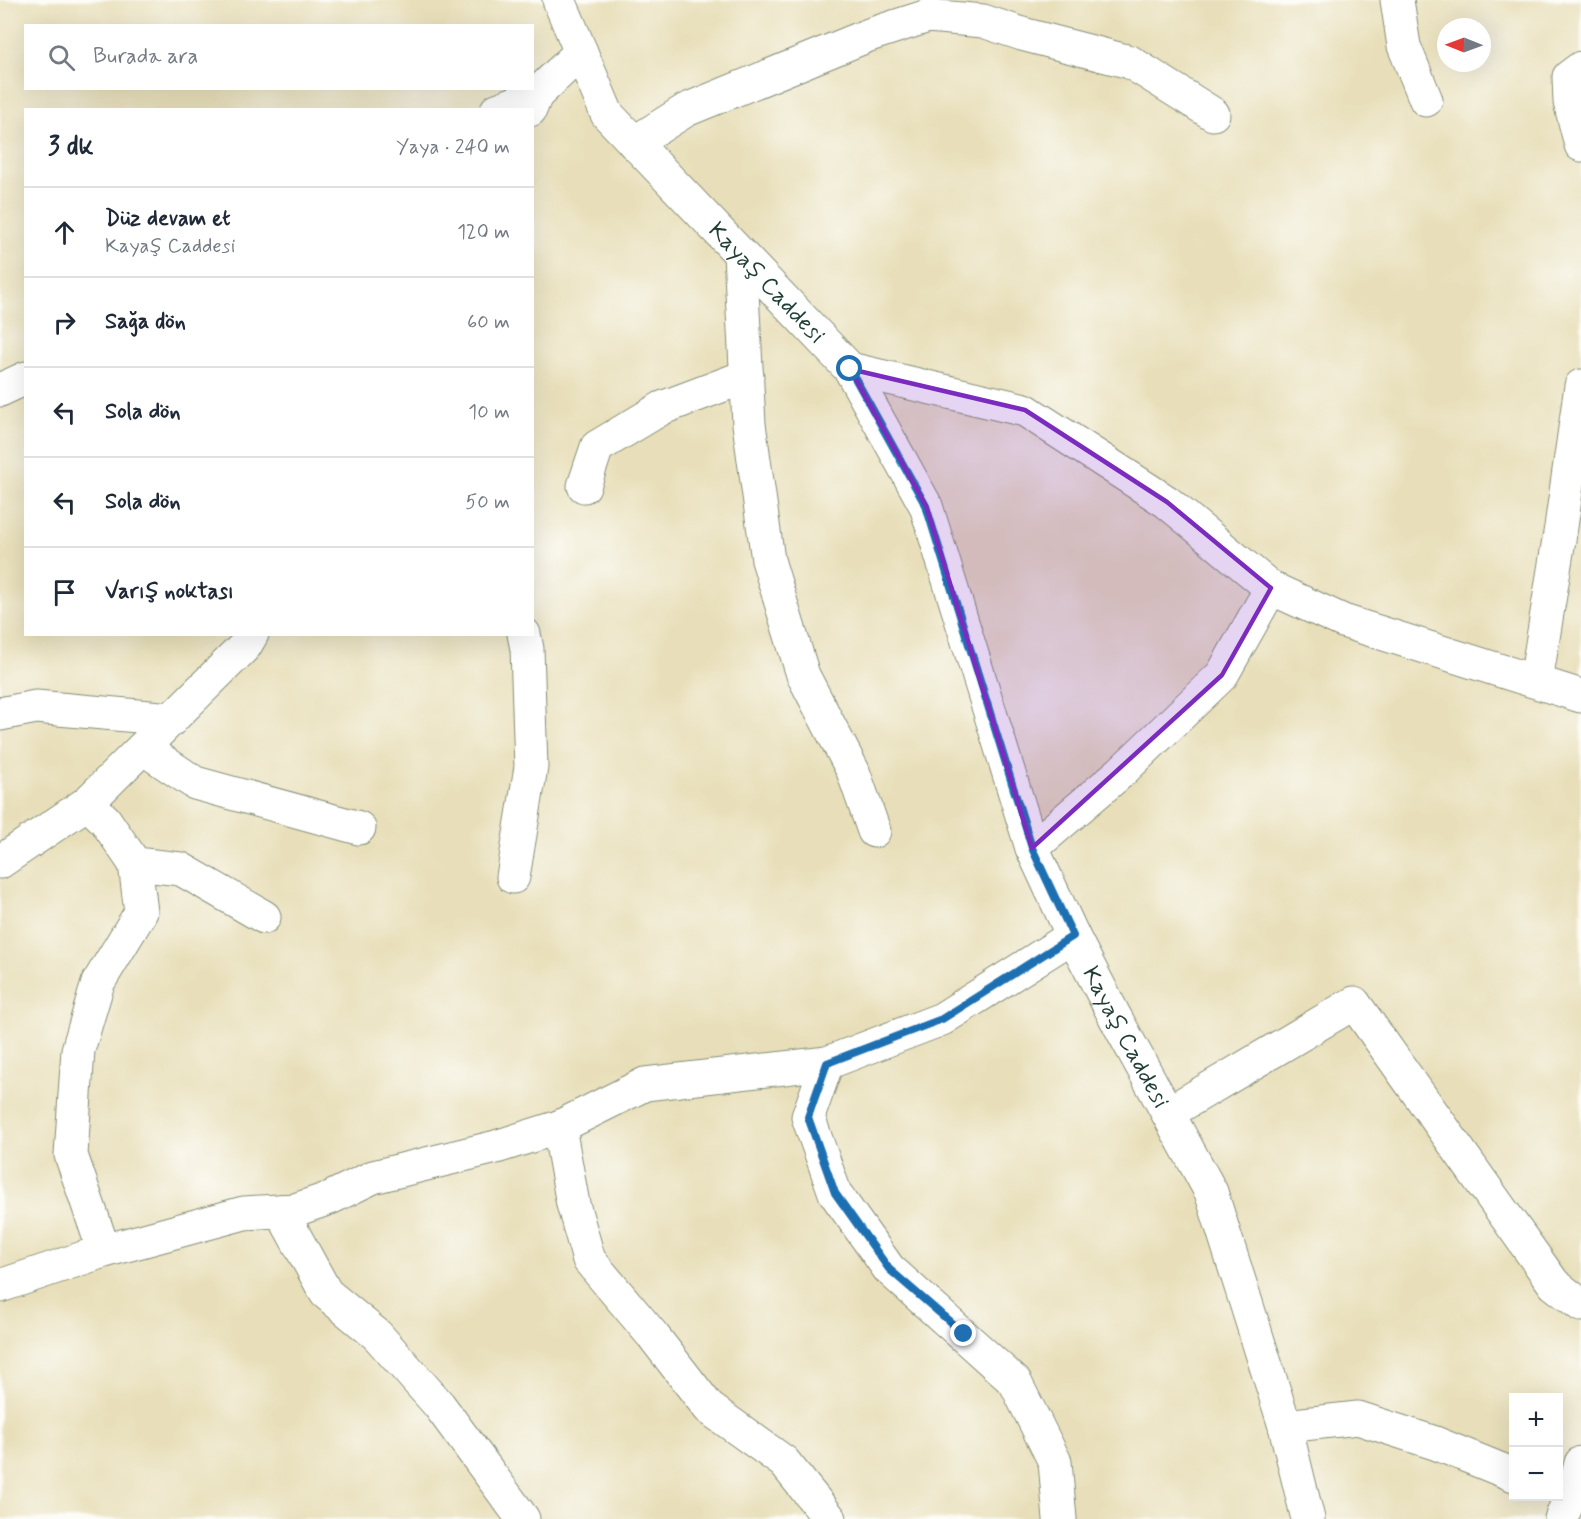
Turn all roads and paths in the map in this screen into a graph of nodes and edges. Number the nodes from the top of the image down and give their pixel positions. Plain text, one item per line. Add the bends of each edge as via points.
1 (559, 0) edge
2 (1396, 0) edge
3 (580, 52) junction
4 (1581, 69) edge
5 (1426, 100) dead end
6 (533, 102) edge
7 (506, 108) edge
8 (1213, 114) dead end
9 (634, 143) junction
10 (1581, 146) edge
11 (740, 254) junction
12 (850, 369) junction
13 (747, 376) junction
14 (24, 379) edge
15 (1581, 386) edge
16 (0, 390) edge
17 (584, 486) dead end
18 (1271, 588) junction
19 (251, 636) edge
20 (524, 636) edge
21 (1536, 681) junction
22 (1581, 696) edge
23 (0, 714) edge
24 (172, 719) junction
25 (143, 748) junction
26 (87, 804) junction
27 (359, 828) dead end
28 (874, 831) dead end
29 (1032, 848) junction
30 (0, 862) edge
31 (135, 864) junction
32 (513, 877) dead end
33 (264, 917) dead end
34 (1073, 936) junction
35 (827, 1063) junction
36 (1168, 1113) junction
37 (559, 1127) junction
38 (281, 1211) junction
39 (104, 1251) junction
40 (0, 1286) edge
41 (1581, 1305) edge
42 (1285, 1426) junction
43 (1581, 1462) edge
44 (1509, 1473) edge
45 (1563, 1504) edge
46 (523, 1519) edge
47 (830, 1519) edge
48 (1060, 1519) edge
49 (1308, 1519) edge

1 - 3 street, Kayaş Caddesi
2 - 5 street via 1404,46
3 - 6 street
3 - 9 street, Kayaş Caddesi via 607,114
4 - 10 street via 1569,77 1570,102
6 - 7 street
8 - 9 street via 1130,62 983,21 928,16 869,35 686,110
9 - 11 street, Kayaş Caddesi
11 - 12 street, Kayaş Caddesi
11 - 13 street
12 - 18 street via 1025,410 1167,502
12 - 29 street, Kayaş Caddesi via 926,506
13 - 17 street via 662,408 597,447
13 - 28 street via 749,424 768,560 803,675 853,771
14 - 16 street
15 - 21 street
18 - 21 street via 1343,621
18 - 29 street via 1222,675 1120,772
19 - 24 street
20 - 32 street via 531,767
21 - 22 street
23 - 24 street via 36,706
24 - 25 street
25 - 26 street
25 - 27 street via 195,783
26 - 30 street
26 - 31 street via 105,820
29 - 34 street, Kayaş Caddesi
31 - 33 street via 181,869
31 - 39 street via 141,912 98,983 78,1050 71,1155
34 - 35 street via 942,1019
34 - 36 street, Kayaş Caddesi
35 - 37 street via 645,1084
35 - 48 street via 808,1117 835,1193 889,1269 1016,1382 1055,1462
36 - 41 street via 1354,1003 1554,1284
36 - 42 street, Kayaş Caddesi via 1211,1192
37 - 38 street via 373,1177 330,1198
37 - 47 street via 573,1204 589,1260 709,1408 784,1462
38 - 39 street via 244,1213
38 - 46 street via 326,1293 377,1335 439,1406
39 - 40 street
42 - 44 street via 1358,1418
42 - 49 street, Kayaş Caddesi
43 - 45 street

